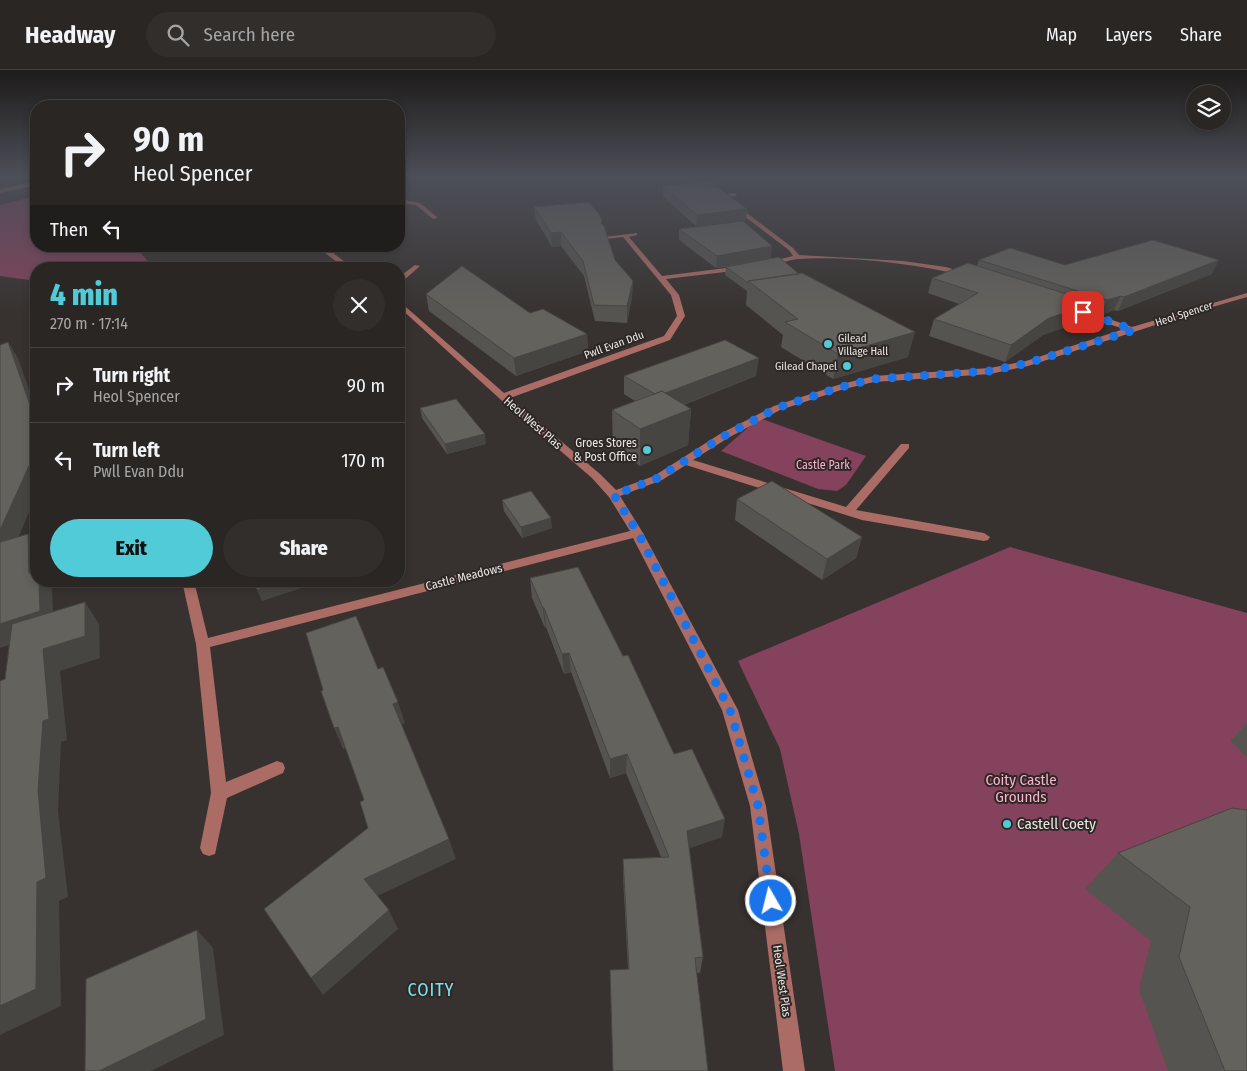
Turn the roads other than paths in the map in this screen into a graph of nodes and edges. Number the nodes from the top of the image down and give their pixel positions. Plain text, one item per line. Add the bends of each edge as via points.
1 (756, 223) edge
2 (635, 234) dead end
3 (624, 235) junction
4 (606, 237) edge
5 (327, 252) edge
6 (797, 257) junction
7 (341, 262) edge
8 (761, 265) edge
9 (417, 266) dead end
10 (752, 266) edge
11 (405, 276) edge
12 (976, 277) edge
13 (660, 278) junction
14 (1247, 295) edge
15 (1066, 307) edge
16 (405, 308) edge
17 (1134, 330) junction
18 (503, 397) junction
19 (905, 446) dead end
20 (685, 461) junction
21 (614, 495) junction
22 (848, 512) junction
23 (638, 533) junction
24 (984, 537) dead end
25 (189, 587) edge
26 (203, 644) junction
27 (277, 768) dead end
28 (219, 793) junction
29 (208, 848) dead end
30 (794, 1071) edge

1 - 6 street
2 - 3 street
3 - 4 street
3 - 13 street, Pwll Evan Ddu
5 - 7 street
6 - 8 street
6 - 12 street via 929,267
9 - 11 street
10 - 13 street
13 - 18 street, Pwll Evan Ddu via 675,295 682,316 667,338
14 - 17 street, Heol Spencer
15 - 17 street
16 - 18 street, Heol West Plas
17 - 20 street, Heol Spencer via 1028,363 990,371 874,379 841,387 777,408
18 - 21 street, Heol West Plas
19 - 22 street
20 - 21 street, Heol Spencer via 658,478
20 - 22 street
21 - 23 street, Heol West Plas
22 - 24 street
23 - 26 street, Castle Meadows
23 - 30 street, Heol West Plas via 730,710 758,806
25 - 26 street
26 - 28 street
27 - 28 street
28 - 29 street

